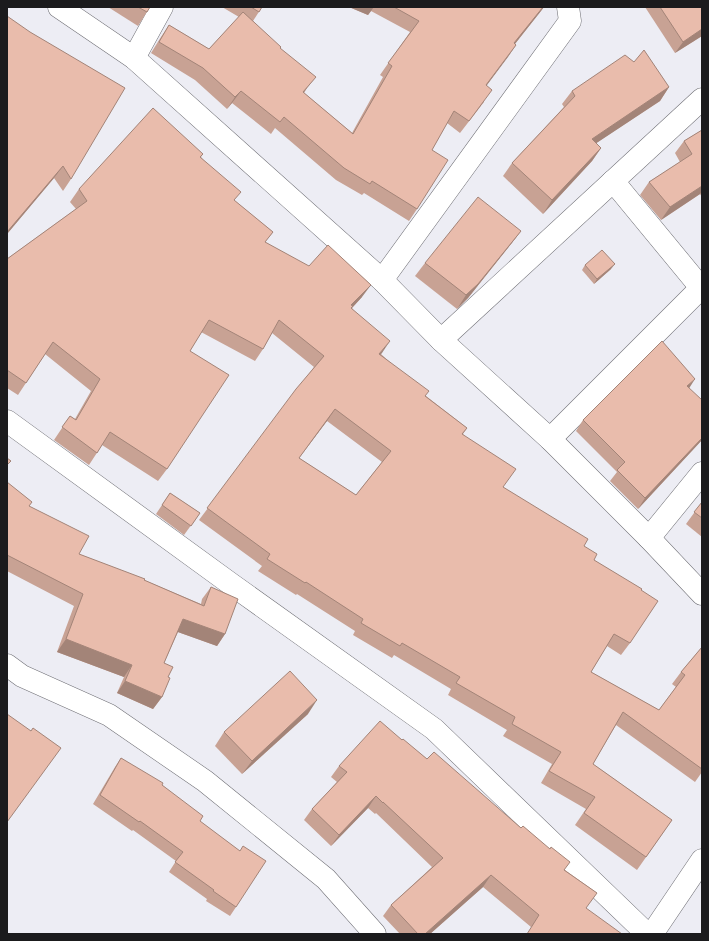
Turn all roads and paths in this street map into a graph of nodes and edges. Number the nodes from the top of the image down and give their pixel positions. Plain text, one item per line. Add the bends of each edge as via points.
1 (59, 7) edge
2 (162, 7) edge
3 (568, 7) edge
4 (134, 58) junction
5 (702, 99) edge
6 (613, 181) junction
7 (382, 280) junction
8 (701, 288) edge
9 (441, 340) junction
10 (7, 421) edge
11 (550, 439) junction
12 (702, 473) edge
13 (649, 538) junction
14 (702, 594) edge
15 (7, 665) edge
16 (702, 860) edge
17 (375, 934) edge
18 (647, 934) edge
19 (652, 934) edge

1 - 4 street
2 - 4 street
3 - 7 street via 570,21
4 - 7 street
5 - 6 street
6 - 8 street
6 - 9 street
7 - 9 street
8 - 11 street
9 - 11 street
10 - 18 street via 434,730
11 - 13 street
12 - 13 street
13 - 14 street
15 - 17 street via 22,676 109,715 205,781 326,879
16 - 19 street

